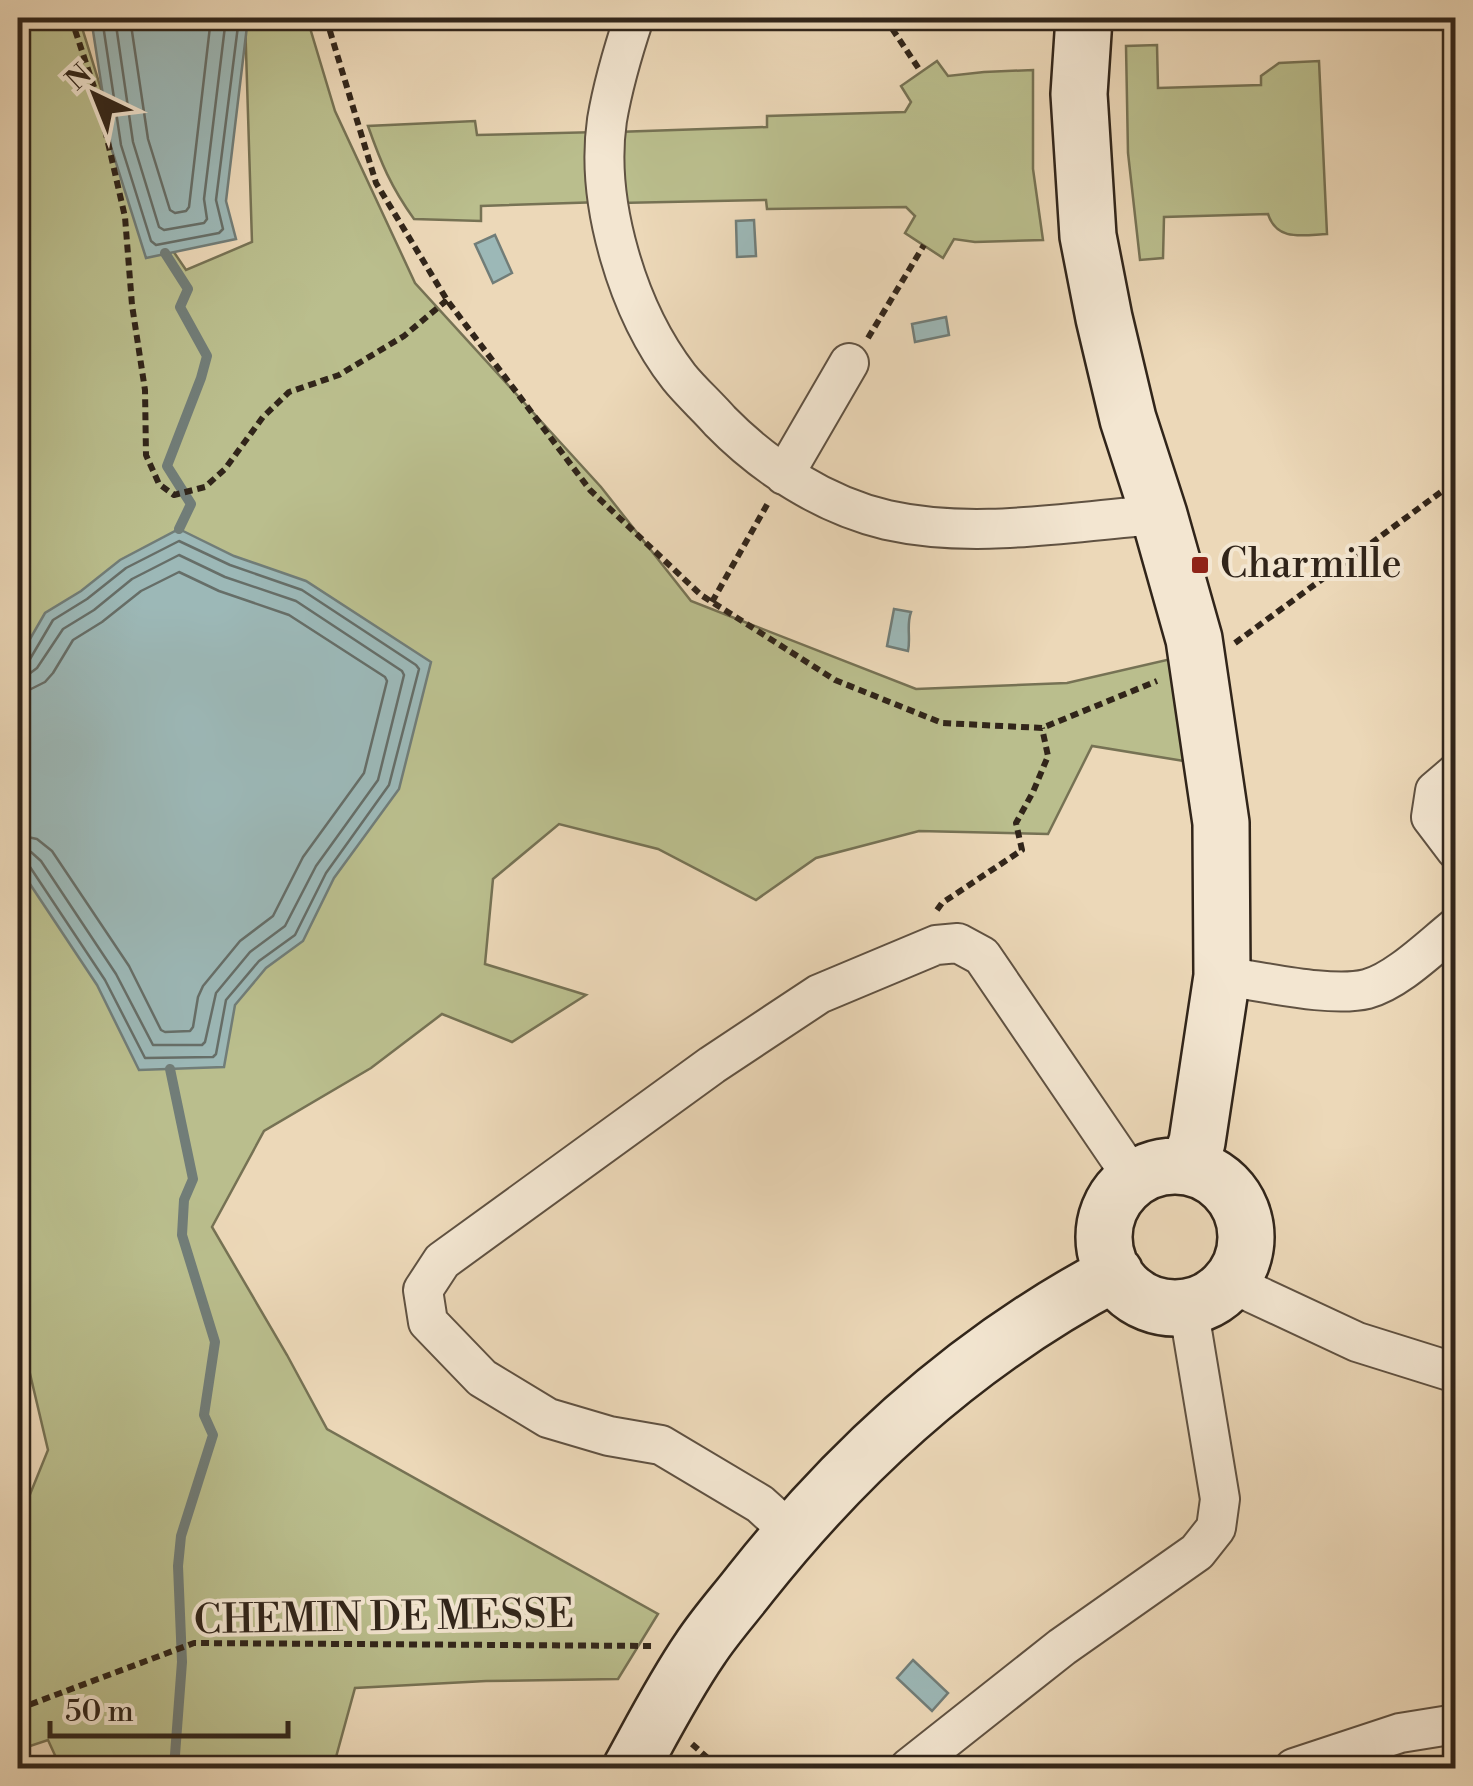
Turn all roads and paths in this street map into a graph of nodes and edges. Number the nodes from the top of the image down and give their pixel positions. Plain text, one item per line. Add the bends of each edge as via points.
1 (71, 18) edge
2 (326, 18) edge
3 (634, 18) edge
4 (885, 18) edge
5 (1084, 18) edge
6 (921, 72) dead end
7 (924, 245) dead end
8 (447, 300) junction
9 (849, 364) joint
10 (784, 475) junction
11 (1456, 481) edge
12 (1158, 515) junction
13 (712, 602) junction
14 (1199, 668) junction
15 (1042, 728) junction
16 (1456, 773) edge
17 (1456, 850) edge
18 (1456, 928) edge
19 (936, 945) junction
20 (1222, 976) junction
21 (1188, 1167) junction
22 (1132, 1181) junction
23 (1114, 1273) junction
24 (1209, 1294) junction
25 (1456, 1372) edge
26 (791, 1532) junction
27 (701, 1647) junction
28 (18, 1709) edge
29 (1456, 1724) edge
30 (632, 1768) edge
31 (909, 1768) edge
32 (1294, 1768) edge

1 - 8 path via 125,217 146,455 159,484 174,495 204,488 289,392 340,374 404,336
2 - 8 path via 376,183
3 - 10 street via 607,123 607,182 623,270 638,310 679,377
4 - 6 path
5 - 12 street via 1079,94 1088,236 1128,419
7 - 9 path
8 - 13 path via 590,490
9 - 10 street
10 - 12 street via 888,520 954,528
10 - 13 path
11 - 14 path
12 - 14 street
13 - 15 path via 835,680 942,723
14 - 15 path
14 - 20 street via 1221,823
15 - 19 path via 1048,756 1016,823 1022,850 942,902 933,917
16 - 17 street via 1434,791 1432,817
18 - 20 street via 1370,988 1338,992
19 - 22 street via 958,943 982,956
19 - 26 street via 819,994 712,1065 442,1261 423,1290 428,1322 482,1378 548,1418 661,1445 760,1504
20 - 21 street
21 - 22 street via 1154,1169
21 - 24 street via 1221,1182 1246,1229 1240,1265
22 - 23 street via 1118,1196 1104,1234
23 - 24 street via 1126,1288 1160,1306
23 - 26 street via 946,1382
24 - 25 street via 1252,1293 1357,1342
24 - 31 street via 1216,1528 1197,1552
26 - 27 street
27 - 28 path, CHEMIN DE MESSE via 194,1643
27 - 30 street
29 - 32 street via 1400,1733

